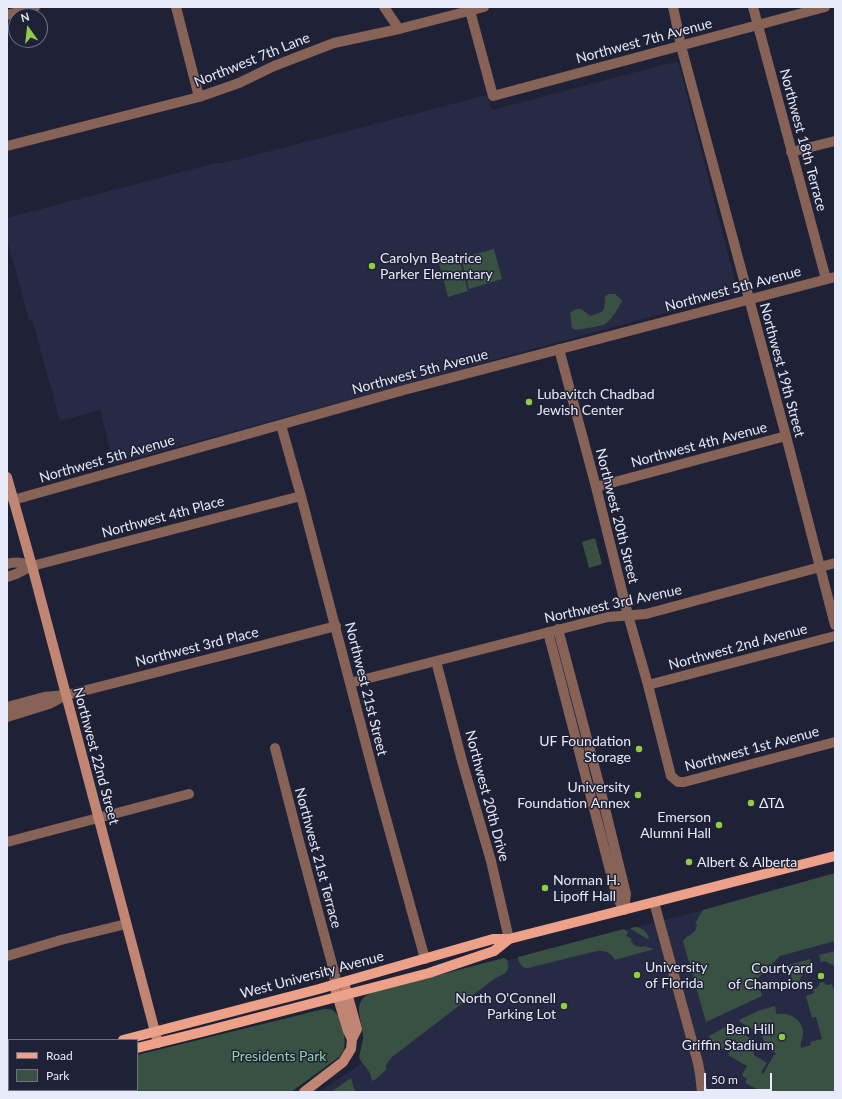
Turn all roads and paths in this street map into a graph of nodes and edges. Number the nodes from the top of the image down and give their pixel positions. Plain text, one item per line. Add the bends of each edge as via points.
1 (35, 7) edge
2 (176, 7) edge
3 (384, 7) edge
4 (484, 7) edge
5 (673, 7) edge
6 (753, 7) edge
7 (825, 7) edge
8 (469, 9) edge
9 (7, 14) edge
10 (758, 25) junction
11 (400, 29) junction
12 (681, 46) junction
13 (199, 97) junction
14 (835, 141) edge
15 (7, 146) edge
16 (791, 152) junction
17 (830, 278) edge
18 (749, 299) junction
19 (559, 349) junction
20 (281, 425) junction
21 (786, 436) junction
22 (7, 477) edge
23 (596, 487) junction
24 (301, 496) junction
25 (13, 500) junction
26 (835, 563) edge
27 (7, 564) edge
28 (32, 566) junction
29 (820, 567) junction
30 (7, 577) edge
31 (628, 615) junction
32 (835, 625) edge
33 (336, 626) junction
34 (558, 629) junction
35 (548, 632) junction
36 (835, 636) edge
37 (436, 661) junction
38 (350, 683) junction
39 (648, 685) junction
40 (66, 696) junction
41 (576, 697) junction
42 (566, 700) junction
43 (7, 707) edge
44 (7, 717) edge
45 (835, 742) edge
46 (275, 748) dead end
47 (594, 764) junction
48 (583, 767) junction
49 (676, 780) joint
50 (189, 794) dead end
51 (98, 818) junction
52 (7, 842) edge
53 (835, 856) edge
54 (654, 902) junction
55 (624, 910) junction
56 (126, 924) junction
57 (509, 940) junction
58 (7, 956) edge
59 (425, 959) junction
60 (337, 981) junction
61 (342, 996) junction
62 (155, 1031) junction
63 (127, 1039) edge
64 (158, 1043) junction
65 (138, 1048) edge
66 (304, 1092) edge
67 (702, 1092) edge

1 - 9 street
2 - 13 street
3 - 11 street
4 - 8 street, Northwest 7th Lane
5 - 12 street, Northwest 19th Street
6 - 10 street, Northwest 18th Terrace
7 - 10 street, Northwest 7th Avenue
8 - 11 street, Northwest 7th Lane
8 - 12 street, Northwest 7th Avenue via 493,96
10 - 12 street, Northwest 7th Avenue
10 - 16 street, Northwest 18th Terrace
11 - 13 street, Northwest 7th Lane via 334,43
12 - 18 street, Northwest 19th Street
13 - 15 street, Northwest 7th Lane
14 - 16 street
16 - 17 street, Northwest 18th Terrace
17 - 18 street, Northwest 5th Avenue
18 - 19 street, Northwest 5th Avenue
18 - 21 street, Northwest 19th Street
19 - 20 street, Northwest 5th Avenue
19 - 23 street, Northwest 20th Street
20 - 24 street, Northwest 21st Street
20 - 25 street, Northwest 5th Avenue
21 - 23 street, Northwest 4th Avenue
21 - 29 street, Northwest 19th Street
22 - 25 street, Northwest 22nd Street
23 - 31 street, Northwest 20th Street
24 - 28 street, Northwest 4th Place
24 - 33 street, Northwest 21st Street
25 - 28 street, Northwest 22nd Street
26 - 29 street, Northwest 3rd Avenue
27 - 28 street, Northwest 4th Place via 15,562
28 - 30 street, Northwest 4th Place
28 - 40 street, Northwest 22nd Street
29 - 31 street, Northwest 3rd Avenue via 646,614
29 - 32 street, Northwest 19th Street
31 - 34 street, Northwest 3rd Avenue
31 - 39 street, Northwest 20th Street
33 - 38 street, Northwest 21st Street
33 - 40 street, Northwest 3rd Place
34 - 35 street, Northwest 3rd Avenue
34 - 41 street
35 - 37 street, Northwest 3rd Avenue
35 - 42 street
36 - 39 street, Northwest 2nd Avenue
37 - 38 street, Northwest 3rd Avenue
37 - 57 street, Northwest 20th Drive
38 - 59 street, Northwest 21st Street
39 - 49 street, Northwest 20th Street via 669,772
40 - 43 street, Northwest 3rd Place via 44,697
40 - 44 street, Northwest 3rd Place
40 - 51 street, Northwest 22nd Street
41 - 42 street
41 - 47 street
42 - 48 street
45 - 49 street, Northwest 1st Avenue via 684,782
46 - 60 street, Northwest 21st Terrace
47 - 48 street
47 - 55 street via 626,894
48 - 55 street via 617,897
50 - 51 street
51 - 52 street
51 - 56 street, Northwest 22nd Street
53 - 54 main road, West University Avenue
54 - 55 main road, West University Avenue
54 - 67 street via 698,1063
55 - 57 main road, West University Avenue
56 - 58 street
56 - 62 street, Northwest 22nd Street
57 - 59 main road, West University Avenue via 493,939
57 - 61 main road, West University Avenue via 494,950 429,973
59 - 60 main road, West University Avenue
60 - 61 street, Northwest 21st Terrace
60 - 62 main road, West University Avenue
61 - 64 main road, West University Avenue
61 - 66 street, Northwest 21st Terrace via 348,1032 352,1039 351,1049 343,1062
62 - 63 main road, West University Avenue
62 - 64 street, Northwest 22nd Street
64 - 65 main road, West University Avenue

